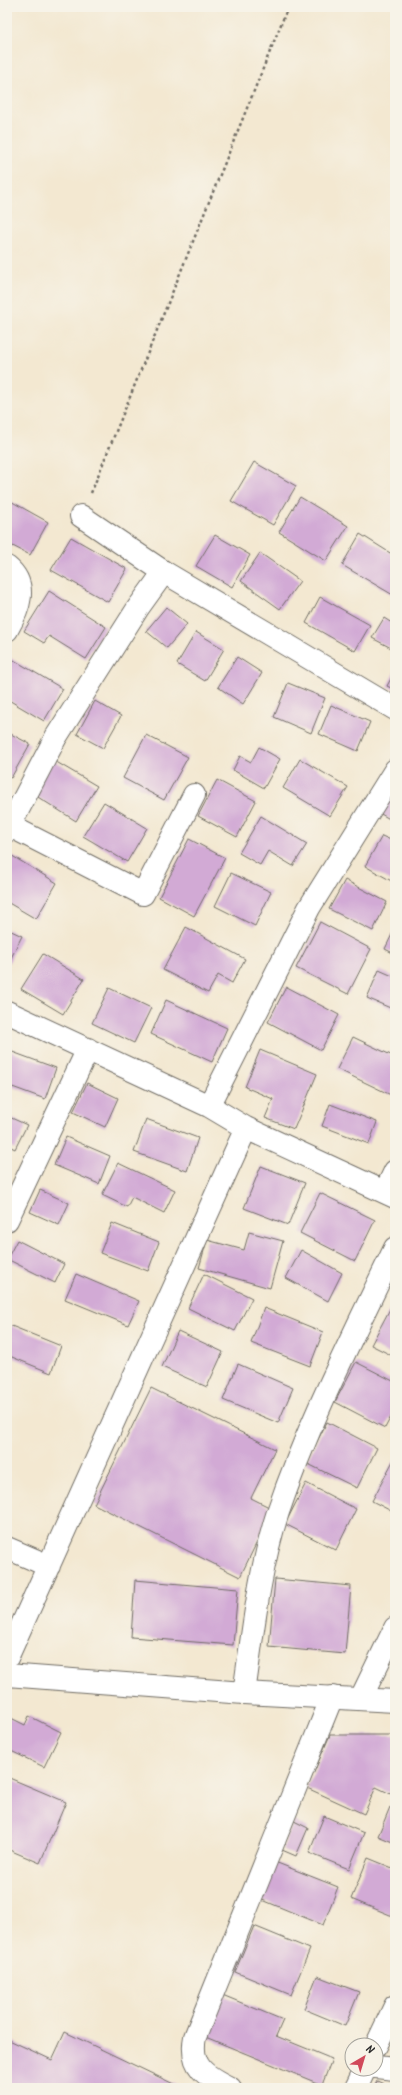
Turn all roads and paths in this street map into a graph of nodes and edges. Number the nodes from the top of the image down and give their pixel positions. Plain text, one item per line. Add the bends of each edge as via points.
1 (288, 7) edge
2 (81, 516) joint
3 (7, 567) edge
4 (164, 572) junction
5 (7, 630) edge
6 (395, 709) edge
7 (395, 770) edge
8 (194, 795) dead end
9 (8, 829) edge
10 (7, 1012) edge
11 (88, 1049) junction
12 (209, 1106) junction
13 (246, 1128) junction
14 (395, 1171) edge
15 (390, 1195) edge
16 (7, 1220) edge
17 (395, 1248) edge
18 (7, 1548) edge
19 (49, 1566) junction
20 (395, 1628) edge
21 (7, 1658) edge
22 (7, 1675) edge
23 (244, 1693) junction
24 (332, 1697) junction
25 (362, 1698) junction
26 (395, 1701) edge
27 (395, 2006) edge
28 (380, 2037) edge
29 (384, 2068) edge
30 (395, 2069) edge
31 (361, 2077) edge
32 (230, 2088) edge
33 (356, 2088) edge

1 - 2 path
2 - 4 street
3 - 5 street via 19,582 21,599
4 - 6 street
4 - 9 street via 138,608 56,737
7 - 12 street via 309,908
8 - 9 street via 143,894
10 - 11 street
11 - 12 street
11 - 16 street
12 - 13 street
13 - 15 street
13 - 19 street
14 - 15 street
17 - 23 street via 339,1366 278,1512 261,1577
18 - 19 street
19 - 21 street
20 - 25 street
22 - 23 street
23 - 24 street
24 - 25 street
24 - 32 street via 195,2037 192,2051 196,2063 208,2077
25 - 26 street
27 - 28 street
29 - 30 street
31 - 33 street

